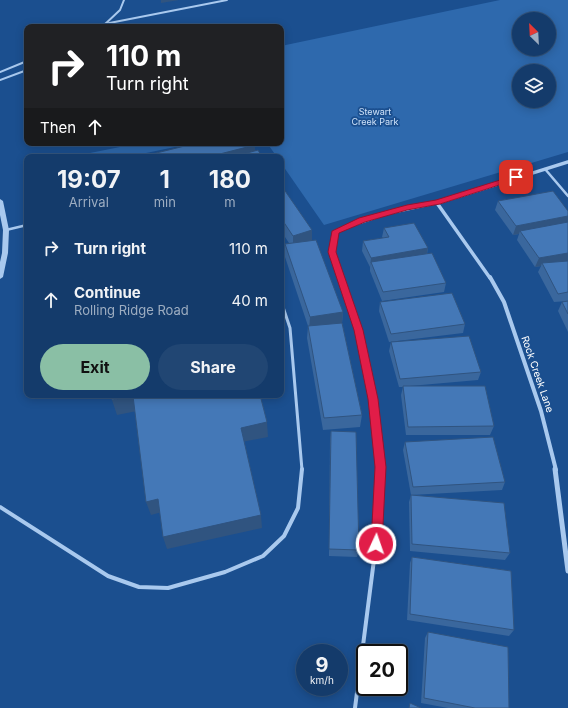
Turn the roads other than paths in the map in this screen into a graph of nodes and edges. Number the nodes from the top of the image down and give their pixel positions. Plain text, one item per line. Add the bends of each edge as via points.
1 (124, 0) edge
2 (227, 0) edge
3 (105, 24) joint
4 (24, 62) edge
5 (24, 71) edge
6 (0, 72) edge
7 (0, 80) edge
8 (568, 162) edge
9 (544, 168) junction
10 (568, 196) edge
11 (0, 201) edge
12 (437, 203) junction
13 (24, 226) edge
14 (6, 230) junction
15 (0, 277) edge
16 (284, 310) edge
17 (0, 507) edge
18 (568, 570) edge
19 (355, 708) edge

1 - 3 lane via 120,10
2 - 3 lane
4 - 6 lane
5 - 7 lane
8 - 9 street
9 - 10 lane
9 - 12 street
11 - 14 street
12 - 18 street, Rock Creek Lane via 484,268 504,302 541,411 555,466
12 - 19 lane via 362,220 336,231 332,252 358,330 373,399 381,467 376,544
13 - 14 lane
14 - 15 street
16 - 17 lane via 290,328 302,467 298,508 284,536 263,556 225,572 168,588 139,587 108,576

